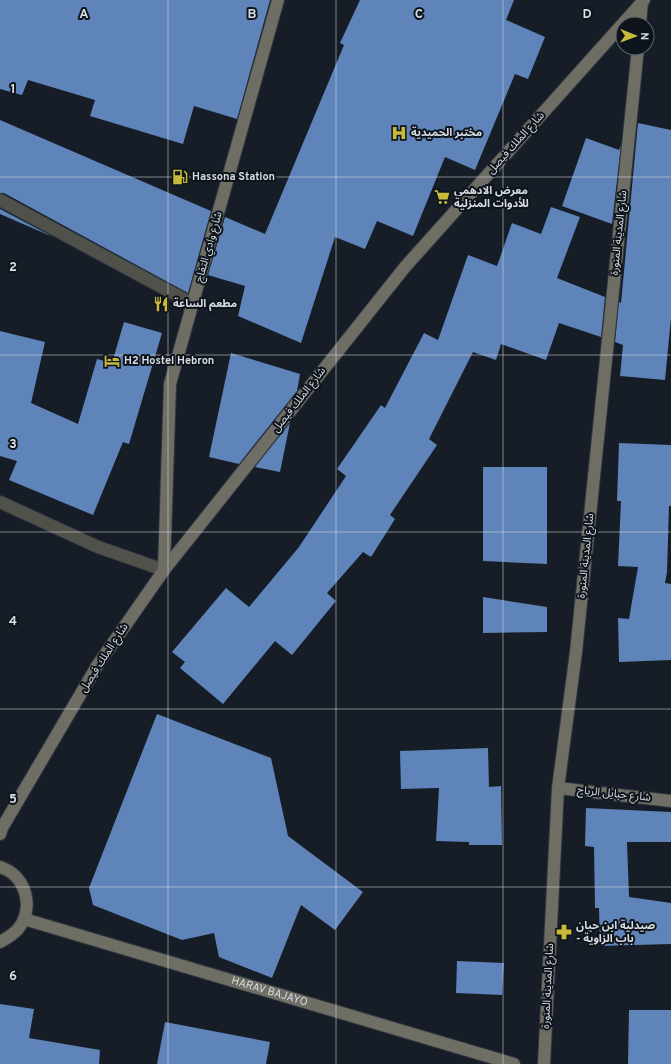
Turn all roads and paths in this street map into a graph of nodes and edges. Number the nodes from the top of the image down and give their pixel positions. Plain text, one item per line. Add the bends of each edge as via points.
1 (278, 0) edge
2 (643, 1) edge
3 (641, 16) edge
4 (637, 56) edge
5 (0, 200) edge
6 (192, 304) junction
7 (0, 502) edge
8 (164, 570) junction
9 (558, 788) junction
10 (671, 801) edge
11 (0, 834) edge
12 (0, 867) edge
13 (24, 919) junction
14 (0, 942) edge
15 (514, 1064) edge
16 (544, 1064) edge

1 - 6 street, شارع وادي التفاح
2 - 3 street
2 - 8 street, شارع الملك فيصل via 405,267
4 - 9 street, شارع المدينة المنورة via 576,652
5 - 6 street
6 - 8 street, شارع وادي التفاح via 170,384
7 - 8 street via 98,547
8 - 11 street, شارع الملك فيصل via 97,666
9 - 10 street, شارع حبايل الرياح
9 - 16 street, شارع المدينة المنورة
12 - 13 street via 13,873 21,883 26,894 27,907
13 - 14 street via 10,937
13 - 15 street, HARAV BAJAYO

